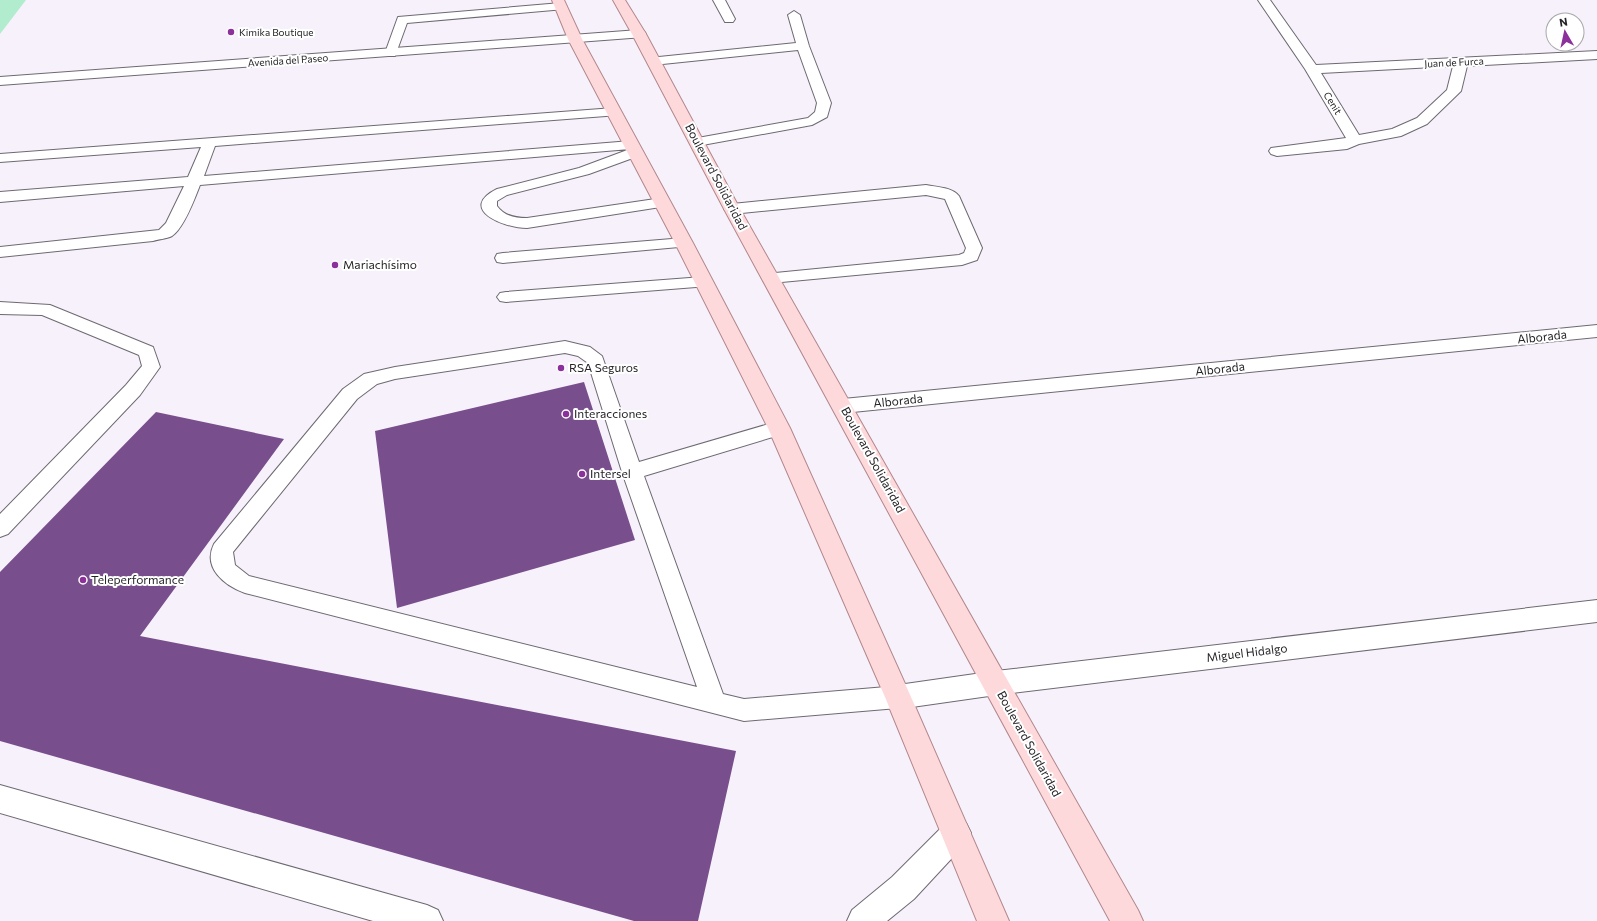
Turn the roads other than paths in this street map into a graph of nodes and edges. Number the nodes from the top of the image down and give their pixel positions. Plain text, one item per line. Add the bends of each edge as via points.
1 (619, 0) edge
2 (719, 0) edge
3 (1264, 0) edge
4 (559, 4) edge
5 (794, 15) dead end
6 (729, 19) dead end
7 (639, 34) junction
8 (576, 39) junction
9 (802, 46) junction
10 (392, 53) junction
11 (1597, 55) edge
12 (653, 61) junction
13 (1461, 61) junction
14 (1312, 69) junction
15 (0, 81) edge
16 (614, 112) junction
17 (1355, 140) junction
18 (210, 142) junction
19 (697, 142) junction
20 (634, 148) junction
21 (1277, 151) dead end
22 (0, 158) edge
23 (194, 181) junction
24 (0, 197) edge
25 (662, 203) junction
26 (732, 209) junction
27 (684, 243) junction
28 (0, 252) edge
29 (502, 258) dead end
30 (771, 278) junction
31 (703, 282) junction
32 (506, 297) dead end
33 (0, 308) edge
34 (1597, 332) edge
35 (843, 406) junction
36 (779, 428) junction
37 (632, 472) junction
38 (0, 528) edge
39 (1597, 611) edge
40 (996, 683) junction
41 (898, 697) junction
42 (714, 702) junction
43 (0, 799) edge
44 (956, 833) junction
45 (428, 921) edge
46 (863, 921) edge
47 (993, 921) edge
48 (1127, 921) edge

1 - 7 main road, Boulevard Solidaridad
2 - 6 lane
3 - 14 street, Cenit
4 - 8 main road
4 - 10 lane via 402,20
5 - 9 lane
7 - 8 street, Avenida del Paseo
7 - 12 main road, Boulevard Solidaridad
8 - 10 street, Avenida del Paseo
8 - 16 main road
9 - 12 lane
9 - 19 lane via 824,103 822,114 812,121
10 - 15 street, Avenida del Paseo
11 - 13 street, Juan de Furca
12 - 19 main road, Boulevard Solidaridad
13 - 14 street, Juan de Furca
13 - 17 street via 1454,91 1422,121 1396,133
14 - 17 street, Cenit
16 - 18 lane
16 - 20 main road
17 - 21 street via 1347,144
18 - 22 lane
18 - 23 lane
19 - 26 main road, Boulevard Solidaridad
20 - 23 lane
20 - 25 main road
20 - 25 lane via 584,171 502,192 491,197 489,206 499,218 526,222
23 - 24 lane
23 - 28 lane via 167,231 153,236
25 - 27 main road
26 - 30 main road, Boulevard Solidaridad
26 - 30 lane via 926,190 941,192 951,196 974,248 971,256 962,260
27 - 29 lane
27 - 31 main road
30 - 35 main road, Boulevard Solidaridad
31 - 32 lane
31 - 36 main road
33 - 38 lane via 44,310 147,351 151,367 134,390
34 - 35 street, Alborada
35 - 40 main road, Boulevard Solidaridad
36 - 37 lane
36 - 41 main road
37 - 42 lane
37 - 42 lane via 596,360 584,351 559,347 395,373 371,379 350,394 222,550 221,561 225,571 245,584
39 - 40 street, Miguel Hidalgo
40 - 41 street, Miguel Hidalgo
40 - 48 main road, Boulevard Solidaridad
41 - 42 lane via 744,710
41 - 44 main road
43 - 45 street
44 - 46 street via 902,888
44 - 47 main road

